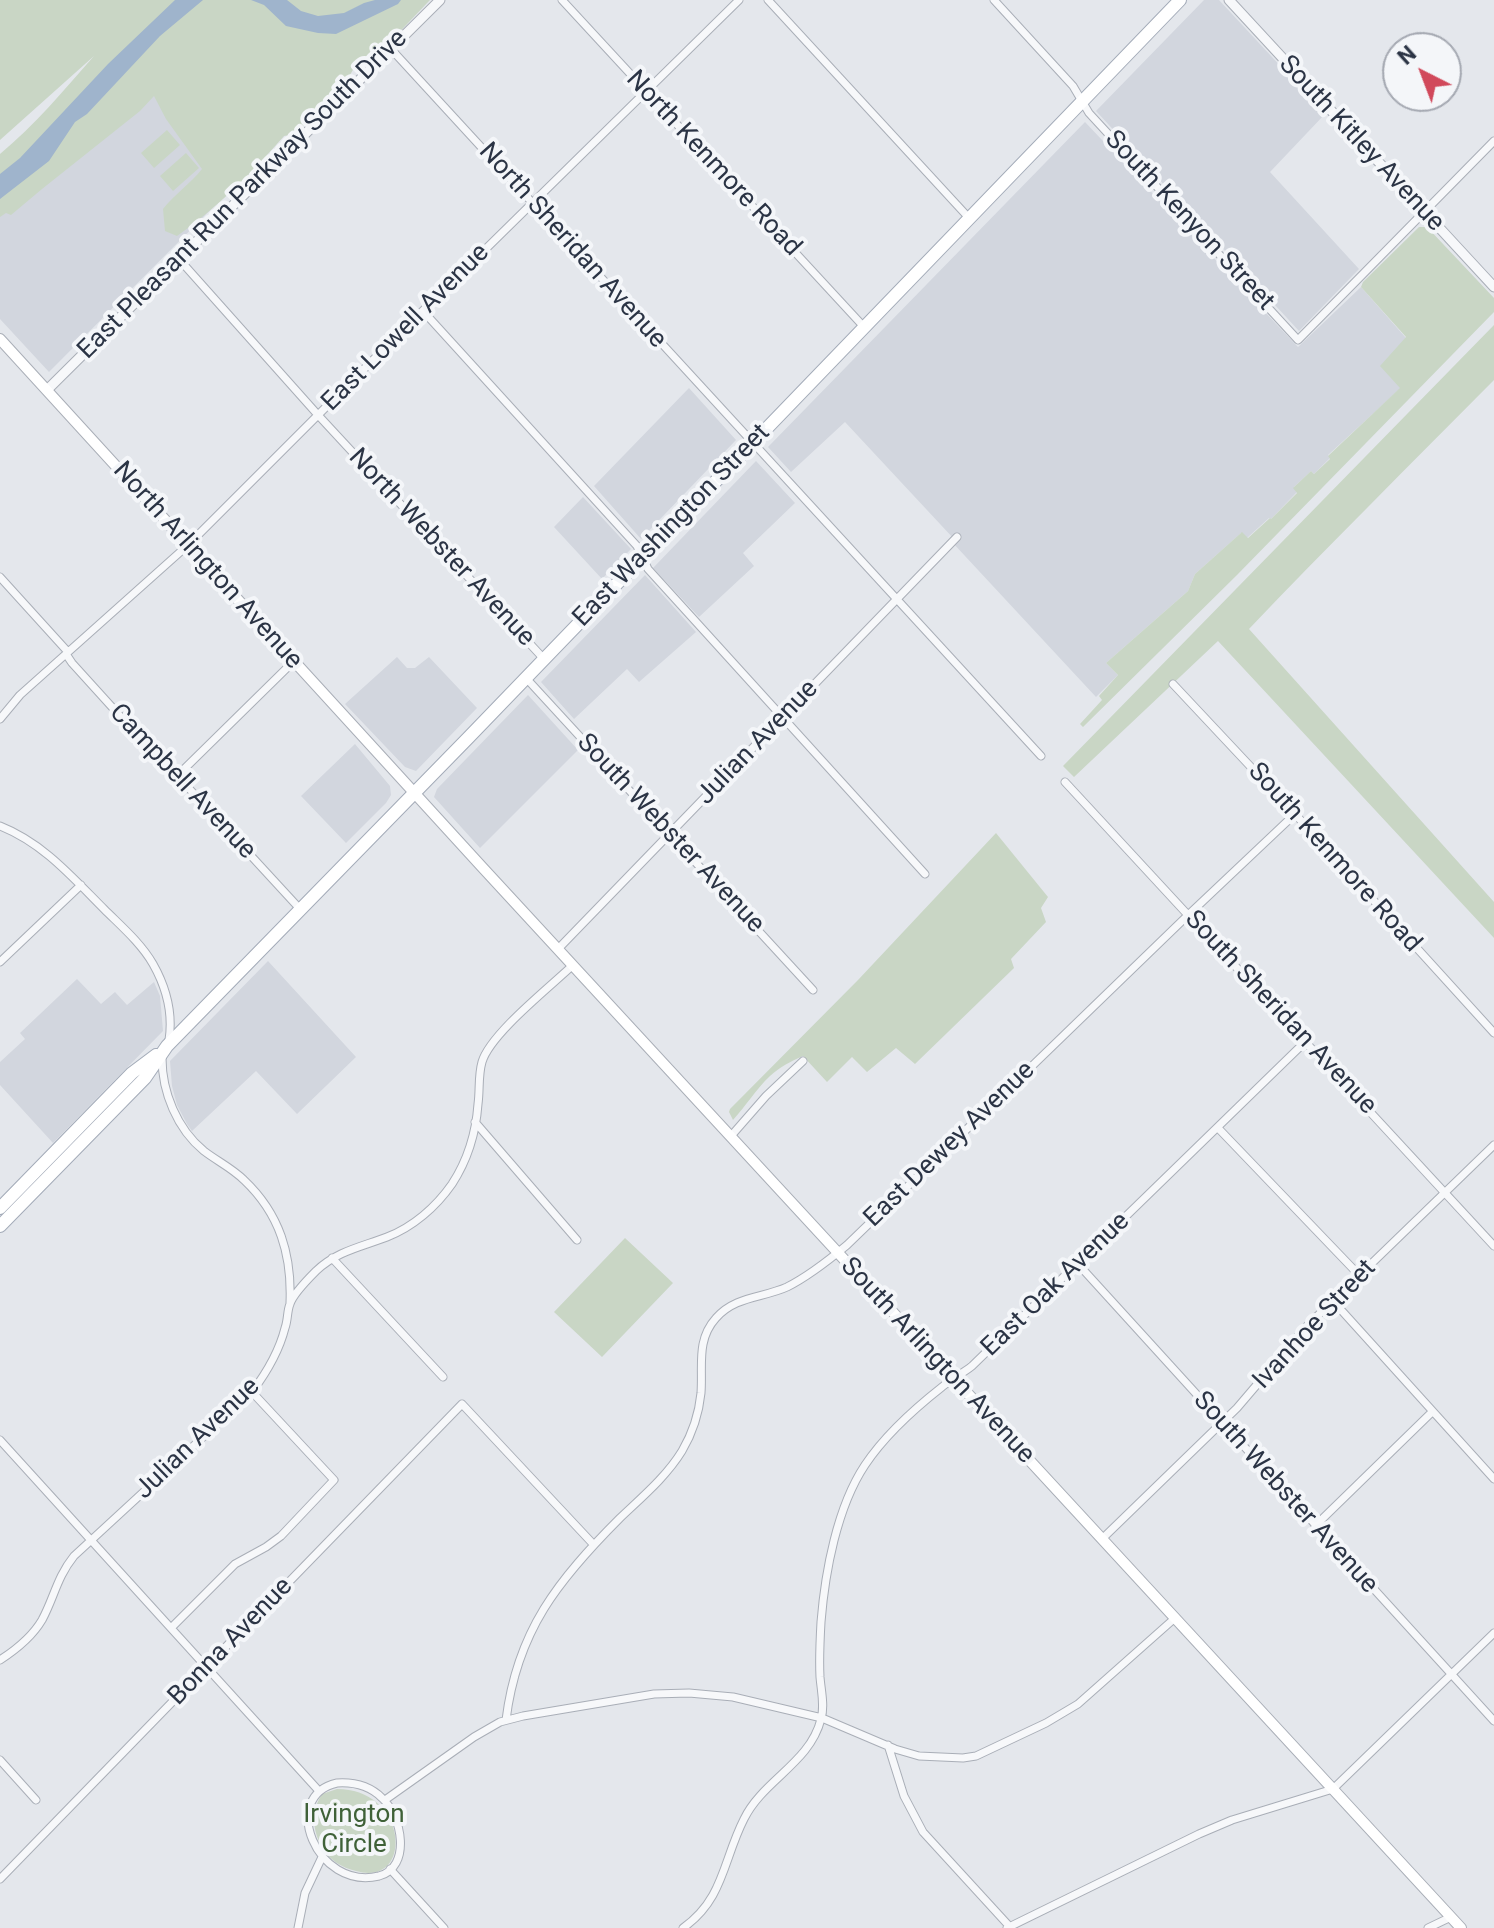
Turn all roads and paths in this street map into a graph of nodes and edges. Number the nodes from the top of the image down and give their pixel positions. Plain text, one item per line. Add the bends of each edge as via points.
1 (440, 0) edge
2 (562, 0) edge
3 (739, 0) edge
4 (768, 0) edge
5 (994, 0) edge
6 (1180, 0) edge
7 (1229, 0) edge
8 (391, 49) junction
9 (646, 91) junction
10 (1082, 101) junction
11 (1494, 141) edge
12 (533, 203) junction
13 (1424, 211) junction
14 (969, 218) junction
15 (178, 258) junction
16 (1494, 287) edge
17 (423, 311) junction
18 (864, 327) junction
19 (0, 339) edge
20 (47, 390) junction
21 (318, 415) junction
22 (753, 443) junction
23 (957, 537) dead end
24 (188, 545) junction
25 (642, 557) junction
26 (0, 577) edge
27 (897, 598) junction
28 (67, 653) junction
29 (544, 659) junction
30 (294, 661) junction
31 (526, 678) junction
32 (1173, 684) dead end
33 (784, 717) junction
34 (0, 719) edge
35 (1041, 756) dead end
36 (177, 776) junction
37 (1065, 782) dead end
38 (414, 793) junction
39 (1295, 814) junction
40 (0, 826) edge
41 (669, 834) junction
42 (925, 874) dead end
43 (81, 885) junction
44 (300, 909) junction
45 (1188, 915) junction
46 (558, 949) junction
47 (0, 962) edge
48 (573, 965) junction
49 (813, 990) dead end
50 (1494, 1033) edge
51 (1306, 1041) junction
52 (164, 1049) junction
53 (803, 1061) dead end
54 (475, 1122) junction
55 (1218, 1128) junction
56 (731, 1136) junction
57 (1494, 1145) edge
58 (1444, 1191) junction
59 (0, 1208) edge
60 (0, 1226) edge
61 (577, 1240) dead end
62 (1494, 1246) edge
63 (838, 1253) junction
64 (332, 1258) junction
65 (1078, 1264) junction
66 (1359, 1275) junction
67 (1333, 1301) junction
68 (290, 1303) junction
69 (443, 1377) dead end
70 (954, 1379) junction
71 (252, 1392) junction
72 (1432, 1412) junction
73 (1222, 1424) junction
74 (0, 1440) edge
75 (1494, 1479) edge
76 (1315, 1526) junction
77 (1102, 1539) junction
78 (91, 1540) junction
79 (594, 1545) junction
80 (1175, 1618) junction
81 (171, 1628) junction
82 (1494, 1633) edge
83 (0, 1660) edge
84 (206, 1667) junction
85 (1451, 1674) junction
86 (822, 1718) junction
87 (506, 1720) junction
88 (1494, 1721) edge
89 (888, 1745) junction
90 (0, 1760) edge
91 (1333, 1789) junction
92 (319, 1791) junction
93 (36, 1800) dead end
94 (385, 1800) junction
95 (322, 1857) junction
96 (390, 1869) junction
97 (0, 1879) edge
98 (1451, 1917) junction
99 (1009, 1927) edge
100 (298, 1928) edge
101 (444, 1928) edge
102 (683, 1928) edge
103 (1428, 1928) edge
104 (1461, 1928) edge

1 - 8 street, East Pleasant Run Parkway South Drive
2 - 9 street, North Kenmore Road
3 - 9 street, East Lowell Avenue
4 - 14 street
5 - 10 street, South Kenyon Street
6 - 10 main road, East Washington Street
7 - 13 street, South Kitley Avenue
8 - 12 street, North Sheridan Avenue
8 - 15 street, East Pleasant Run Parkway South Drive
9 - 12 street, East Lowell Avenue
9 - 18 street, North Kenmore Road
10 - 13 street, South Kenyon Street via 1298,340
10 - 14 main road, East Washington Street
11 - 13 street
12 - 17 street, East Lowell Avenue
12 - 22 street, North Sheridan Avenue
13 - 16 street, South Kitley Avenue
14 - 18 main road, East Washington Street
15 - 20 street, East Pleasant Run Parkway South Drive
15 - 21 street, North Webster Avenue
17 - 21 street, East Lowell Avenue
17 - 25 street via 636,544
18 - 22 main road, East Washington Street
19 - 20 main road, North Arlington Avenue
20 - 24 main road, North Arlington Avenue
21 - 24 street, East Lowell Avenue
21 - 29 street, North Webster Avenue
22 - 25 main road, East Washington Street
22 - 27 street
23 - 27 street, Julian Avenue
24 - 28 street, East Lowell Avenue
24 - 30 main road, North Arlington Avenue
25 - 29 main road, East Washington Street
25 - 33 street
26 - 28 street, Campbell Avenue
27 - 33 street, Julian Avenue
27 - 35 street
28 - 34 street, East Lowell Avenue
28 - 36 street, Campbell Avenue
29 - 31 main road, East Washington Street
30 - 36 street
30 - 38 main road, North Arlington Avenue
31 - 38 main road, East Washington Street
31 - 41 street, South Webster Avenue
32 - 39 street, South Kenmore Road
33 - 41 street, Julian Avenue
33 - 42 street
36 - 44 street, Campbell Avenue
37 - 45 street, South Sheridan Avenue
38 - 44 main road, East Washington Street
38 - 46 main road, South Arlington Avenue
39 - 45 street, East Dewey Avenue
39 - 50 street, South Kenmore Road
40 - 43 street via 36,844
41 - 46 street, Julian Avenue
41 - 49 street, South Webster Avenue
43 - 47 street
43 - 52 street via 157,971 169,1009
44 - 52 main road, East Washington Street
45 - 51 street, South Sheridan Avenue
45 - 63 street, East Dewey Avenue
46 - 48 main road, South Arlington Avenue
48 - 54 street, Julian Avenue via 489,1046 479,1076
48 - 56 main road, South Arlington Avenue
51 - 55 street, East Oak Avenue
51 - 58 street, South Sheridan Avenue
52 - 59 main road, East Washington Street via 135,1070
52 - 60 main road, East Washington Street via 145,1078
52 - 68 street via 170,1103 182,1127 249,1185 277,1225 289,1262
53 - 56 street
54 - 61 street
54 - 64 street, Julian Avenue via 460,1170 431,1208 400,1231
55 - 65 street, East Oak Avenue
55 - 66 street
56 - 63 main road, South Arlington Avenue
57 - 58 street, Ivanhoe Street
58 - 62 street, South Sheridan Avenue
58 - 66 street, Ivanhoe Street
63 - 70 main road, South Arlington Avenue
63 - 79 street, East Dewey Avenue via 797,1282 740,1300 715,1318 702,1346 699,1403 683,1449
64 - 68 street, Julian Avenue
64 - 69 street
65 - 70 street, East Oak Avenue
65 - 73 street, South Webster Avenue
66 - 67 street, Ivanhoe Street
67 - 72 street
67 - 73 street, Ivanhoe Street
68 - 71 street, Julian Avenue via 276,1355
70 - 77 main road, South Arlington Avenue
70 - 86 street, East Oak Avenue via 882,1443 851,1491 823,1604
71 - 78 street, Julian Avenue
71 - 81 street via 334,1480 281,1536 235,1564
72 - 75 street
72 - 76 street
73 - 76 street, South Webster Avenue
73 - 77 street, Ivanhoe Street
74 - 78 street
76 - 85 street, South Webster Avenue
77 - 80 main road, South Arlington Avenue
78 - 81 street
78 - 83 street, Julian Avenue via 63,1570 33,1632
79 - 84 street, Bonna Avenue via 462,1404
79 - 87 street, East Dewey Avenue via 538,1617 511,1686
80 - 89 street via 1078,1704 981,1754 927,1758
80 - 91 main road, South Arlington Avenue
81 - 84 street
82 - 85 street
84 - 92 street
84 - 97 street, Bonna Avenue
85 - 88 street, South Webster Avenue
85 - 91 street
86 - 87 street via 689,1693 632,1697
86 - 89 street
86 - 102 street via 794,1765 751,1806 717,1891
87 - 94 street via 477,1734
89 - 99 street via 904,1796 923,1832
90 - 93 street
91 - 98 main road, South Arlington Avenue
91 - 99 street via 1223,1823
92 - 94 street via 350,1783
92 - 95 street via 309,1819
94 - 96 street via 400,1829 399,1851
95 - 96 street via 340,1871 361,1877
95 - 100 street via 305,1893
96 - 101 street
98 - 103 street
98 - 104 main road, South Arlington Avenue

